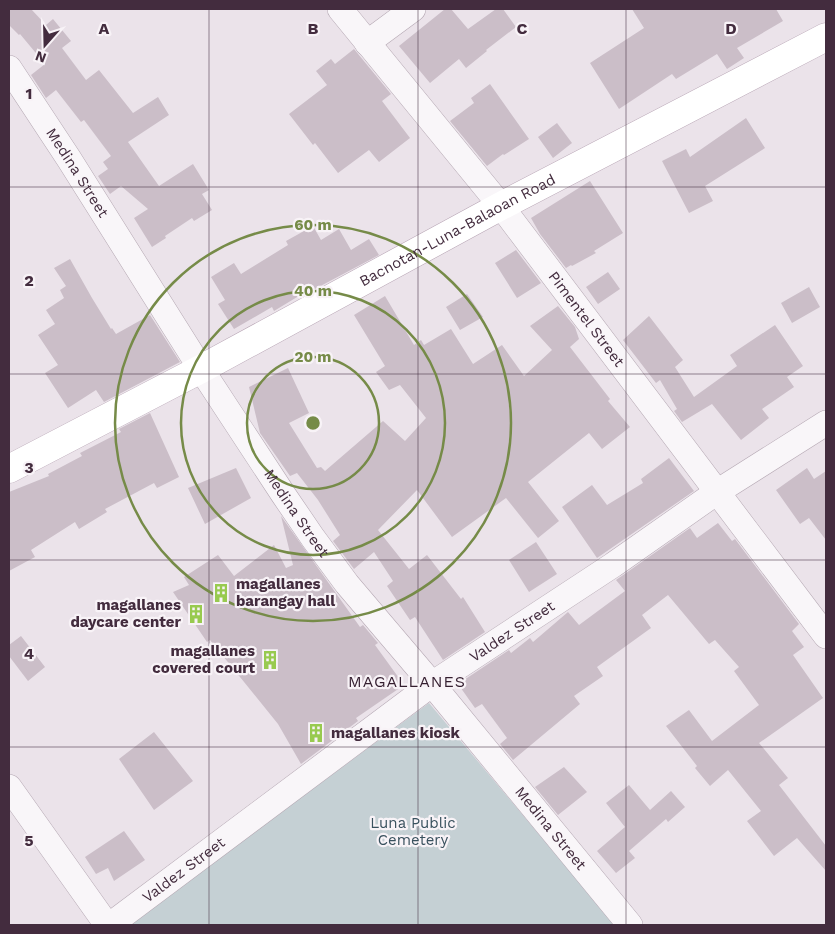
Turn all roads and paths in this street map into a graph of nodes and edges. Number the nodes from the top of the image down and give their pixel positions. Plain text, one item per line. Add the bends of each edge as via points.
1 (340, 9) edge
2 (413, 9) edge
3 (826, 37) edge
4 (367, 43) junction
5 (9, 68) edge
6 (501, 206) junction
7 (202, 369) junction
8 (826, 423) edge
9 (9, 469) edge
10 (718, 492) junction
11 (826, 636) edge
12 (432, 684) junction
13 (9, 788) edge
14 (109, 925) edge
15 (630, 925) edge

1 - 4 street, Pimentel Street
2 - 4 street
3 - 6 main road, Bacnotan-Luna-Balaoan Road
4 - 6 street, Pimentel Street
5 - 7 street, Medina Street
6 - 7 main road, Bacnotan-Luna-Balaoan Road
6 - 10 street, Pimentel Street
7 - 9 main road, Bacnotan-Luna-Balaoan Road
7 - 12 street, Medina Street via 313,538
8 - 10 street, Valdez Street
10 - 11 street, Pimentel Street
10 - 12 street, Valdez Street
12 - 14 street, Valdez Street
12 - 15 street, Medina Street
13 - 14 street

